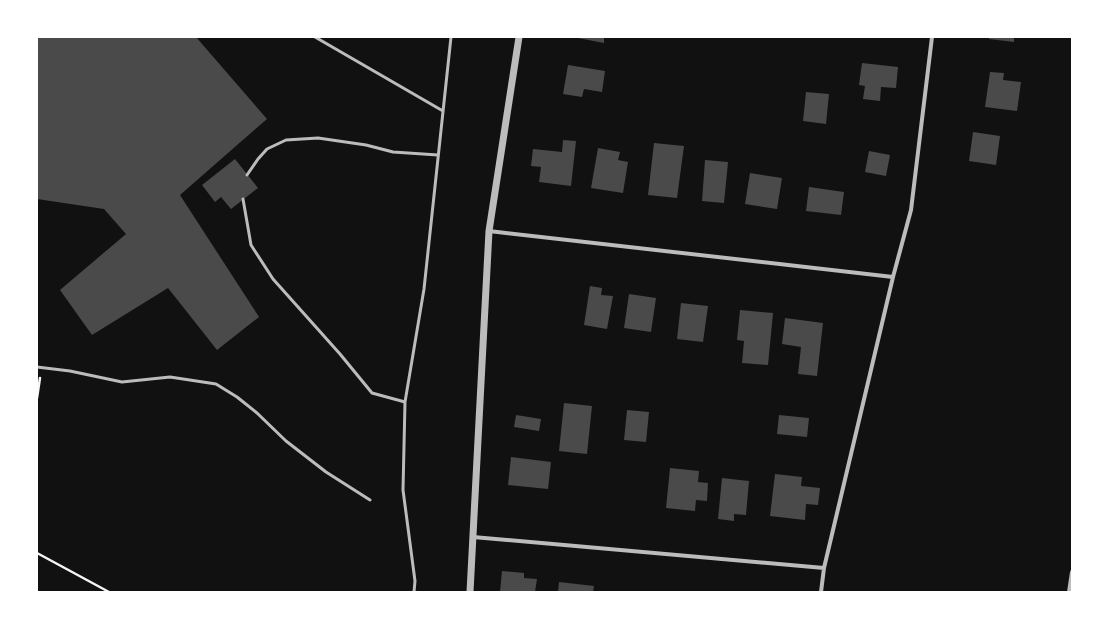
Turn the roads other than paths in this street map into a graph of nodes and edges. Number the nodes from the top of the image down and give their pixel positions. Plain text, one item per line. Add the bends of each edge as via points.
1 (315, 37) edge
2 (451, 37) edge
3 (519, 37) edge
4 (932, 37) edge
5 (443, 111) junction
6 (438, 155) junction
7 (247, 175) dead end
8 (243, 200) dead end
9 (489, 231) junction
10 (893, 277) junction
11 (39, 367) edge
12 (405, 402) junction
13 (370, 500) dead end
14 (474, 537) junction
15 (824, 568) junction
16 (1072, 572) edge
17 (414, 592) edge
18 (470, 592) edge
19 (821, 592) edge
20 (1069, 592) edge

1 - 5 lane
2 - 5 lane
3 - 9 street
4 - 10 street via 912,210
5 - 6 lane
6 - 7 lane via 393,152 318,138 286,140 267,149
6 - 12 lane via 424,289
8 - 12 lane via 252,246 273,279 372,393
9 - 10 street
9 - 14 street
10 - 15 street
11 - 13 lane via 122,382 170,377 216,384 257,413 286,441 326,472
12 - 17 lane via 403,490 416,581
14 - 15 street
14 - 18 street
15 - 19 street
16 - 20 street

